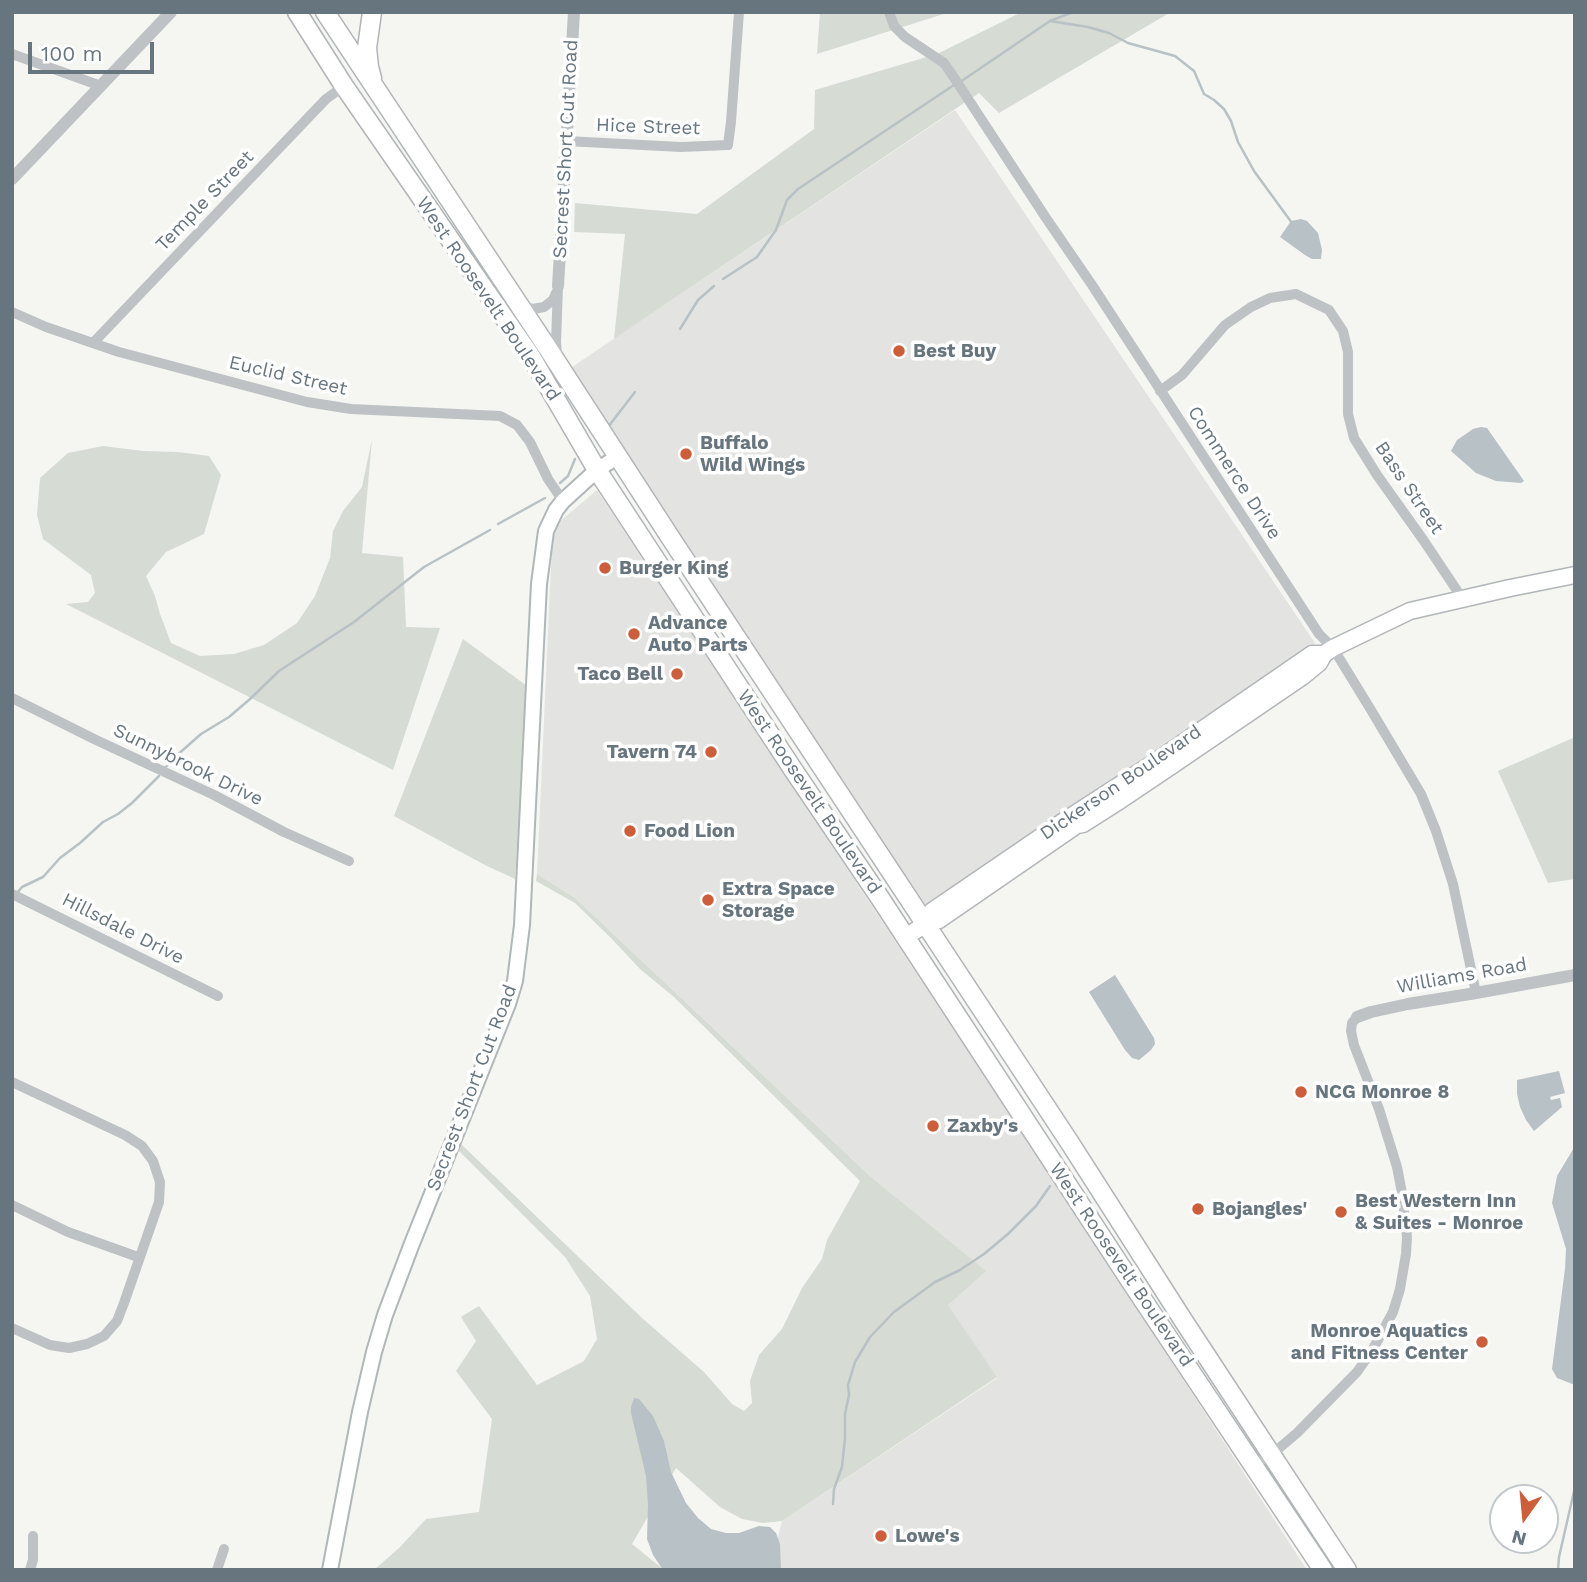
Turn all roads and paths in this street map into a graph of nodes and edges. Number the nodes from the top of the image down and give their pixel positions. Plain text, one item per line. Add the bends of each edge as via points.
1 (171, 12) edge
2 (298, 12) edge
3 (325, 12) edge
4 (574, 12) edge
5 (738, 12) edge
6 (889, 12) edge
7 (368, 15) edge
8 (12, 54) edge
9 (101, 86) junction
10 (344, 86) junction
11 (375, 88) junction
12 (566, 141) junction
13 (12, 179) edge
14 (558, 286) junction
15 (520, 306) junction
16 (12, 312) edge
17 (93, 343) junction
18 (559, 366) junction
19 (1160, 391) junction
20 (617, 457) junction
21 (597, 470) junction
22 (563, 501) junction
23 (1575, 575) edge
24 (1462, 598) junction
25 (1328, 651) junction
26 (12, 698) edge
27 (1116, 787) junction
28 (1077, 825) junction
29 (349, 861) dead end
30 (12, 894) edge
31 (925, 924) junction
32 (905, 938) junction
33 (1575, 975) edge
34 (1476, 993) junction
35 (218, 996) dead end
36 (1357, 1017) joint
37 (12, 1082) edge
38 (1068, 1184) junction
39 (12, 1205) edge
40 (138, 1257) junction
41 (1150, 1269) junction
42 (12, 1328) edge
43 (1271, 1455) junction
44 (1253, 1465) junction
45 (33, 1536) dead end
46 (224, 1549) dead end
47 (30, 1570) edge
48 (217, 1570) edge
49 (330, 1570) edge
50 (1323, 1570) edge
51 (1347, 1570) edge

1 - 9 street
2 - 10 highway, West Roosevelt Boulevard
3 - 11 highway, West Roosevelt Boulevard
4 - 12 street, Secrest Short Cut Road
5 - 12 street, Hice Street via 727,145
6 - 19 street, Commerce Drive via 905,37 944,63
7 - 11 highway via 367,48
8 - 9 street
9 - 13 street
10 - 17 street, Temple Street via 326,99
10 - 21 highway, West Roosevelt Boulevard via 530,355
11 - 15 highway, West Roosevelt Boulevard
12 - 14 street, Secrest Short Cut Road
14 - 15 street, Secrest Short Cut Road via 544,307
14 - 18 street, Secrest Short Cut Road
15 - 18 highway, West Roosevelt Boulevard
16 - 17 street, Euclid Street
17 - 22 street, Euclid Street via 307,402 351,409 500,416 517,425 530,442
18 - 20 highway, West Roosevelt Boulevard
19 - 24 street, Bass Street via 1182,375 1225,325 1251,307 1296,294 1329,310 1343,331 1349,352 1348,414 1354,438
19 - 25 street, Commerce Drive
20 - 21 main road, Secrest Short Cut Road
20 - 31 highway, West Roosevelt Boulevard
21 - 22 main road, Secrest Short Cut Road
21 - 32 highway, West Roosevelt Boulevard
22 - 49 main road, Secrest Short Cut Road via 546,531 538,584 522,925 514,981 385,1315 360,1412
23 - 24 main road, Dickerson Boulevard
24 - 25 main road, Dickerson Boulevard via 1410,611
25 - 27 main road, Dickerson Boulevard via 1312,654
25 - 28 main road, Dickerson Boulevard via 1302,677
25 - 34 street, Commerce Drive via 1420,794 1453,884
26 - 29 street, Sunnybrook Drive
27 - 28 main road
27 - 31 main road, Dickerson Boulevard via 932,911
28 - 31 main road, Dickerson Boulevard via 939,920
30 - 35 street, Hillsdale Drive
31 - 32 main road, Dickerson Boulevard
31 - 41 highway, West Roosevelt Boulevard
32 - 38 highway, West Roosevelt Boulevard
33 - 34 street, Williams Road
34 - 36 street, Williams Road
36 - 43 street via 1351,1031 1354,1045 1379,1109 1402,1193 1407,1237 1400,1289 1366,1362
37 - 40 street via 125,1135 142,1146 153,1161 160,1182 159,1202
38 - 41 highway via 1135,1268 1142,1273
38 - 44 highway, West Roosevelt Boulevard
39 - 40 street via 68,1232
40 - 42 street via 117,1321 104,1336 69,1348
41 - 43 highway, West Roosevelt Boulevard
43 - 44 street
43 - 51 highway, West Roosevelt Boulevard
44 - 50 highway, West Roosevelt Boulevard
45 - 47 street
46 - 48 street

